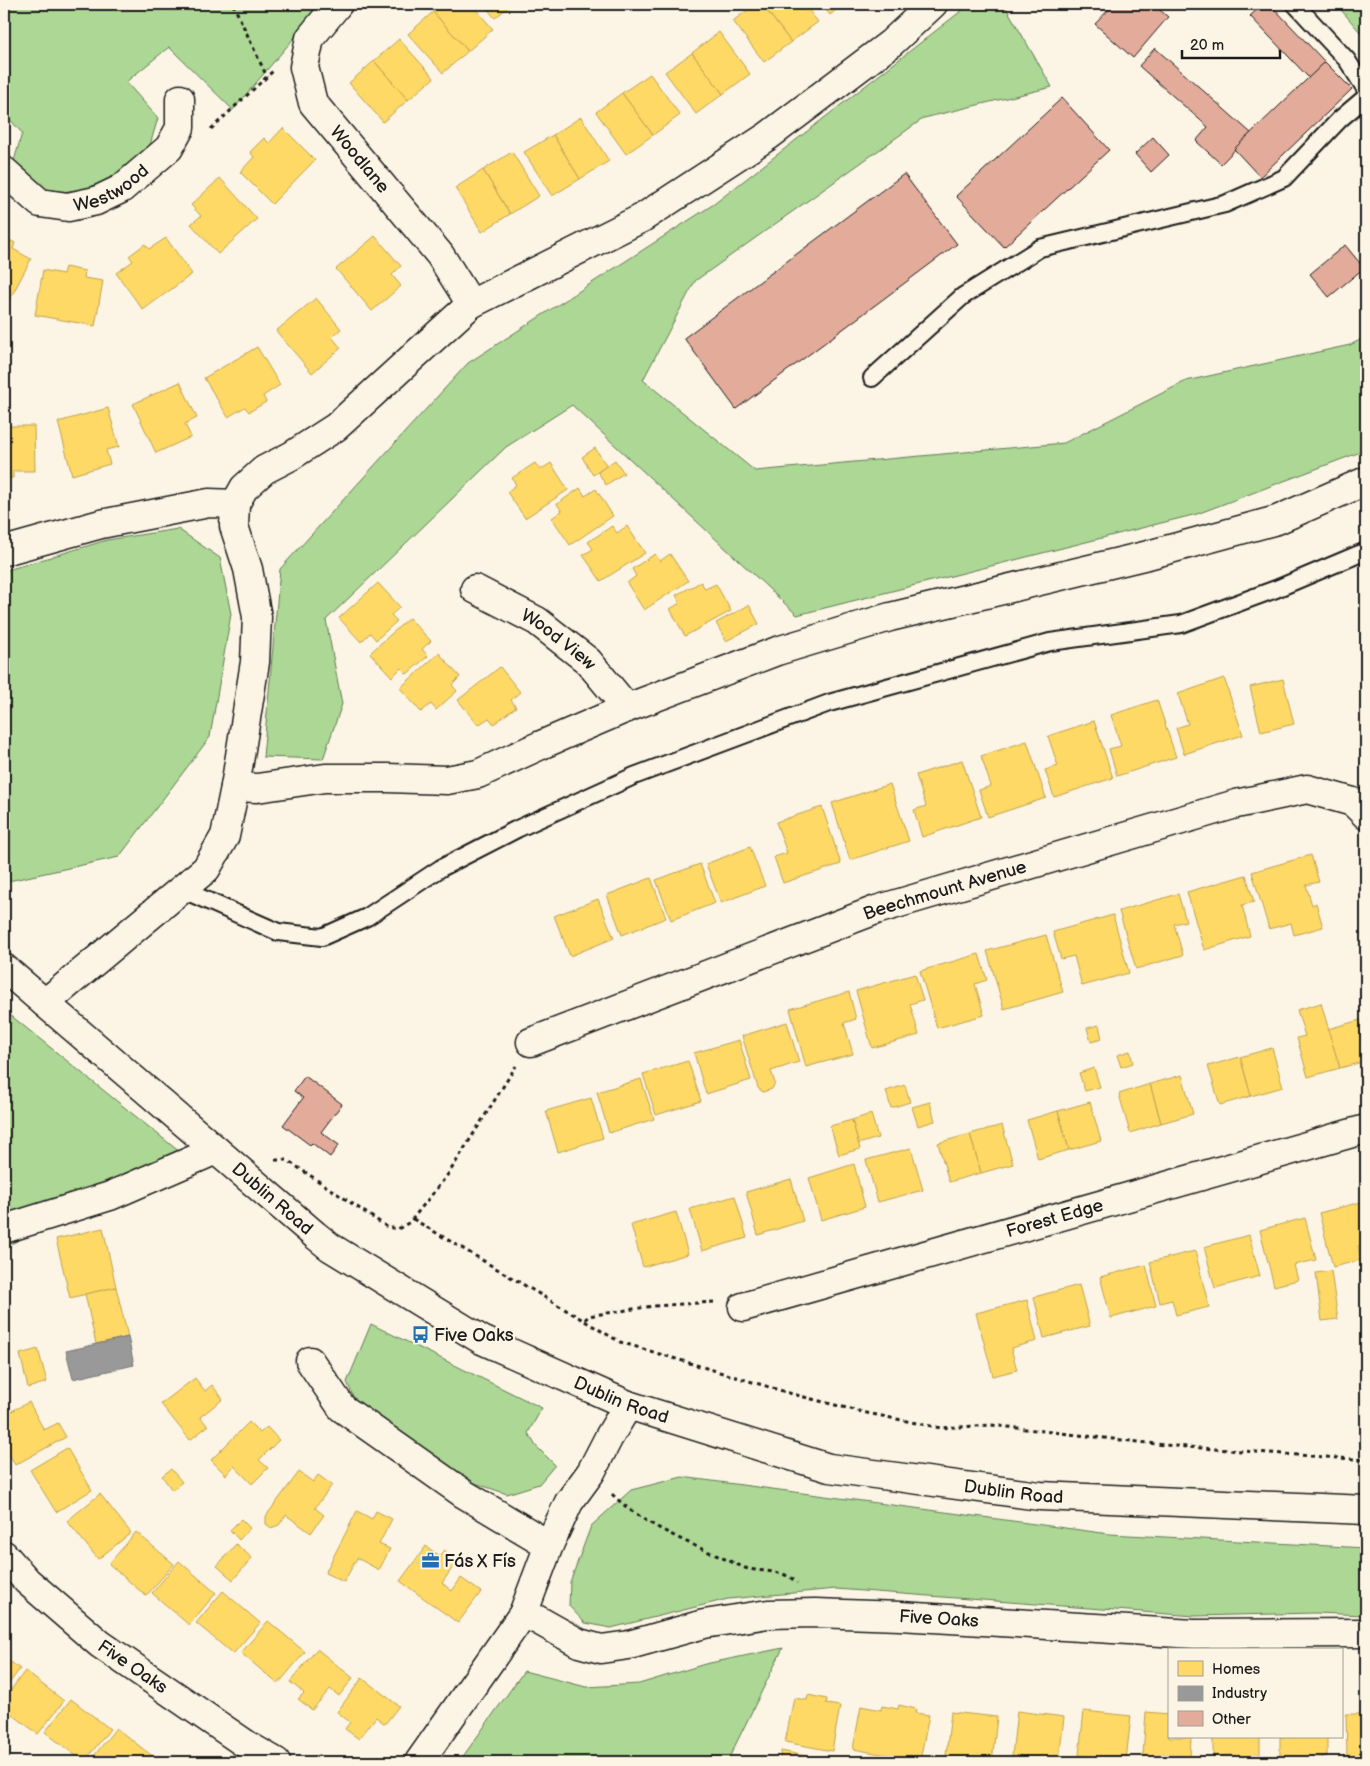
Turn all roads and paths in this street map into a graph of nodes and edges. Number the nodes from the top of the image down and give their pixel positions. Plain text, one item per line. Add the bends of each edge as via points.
1 (233, 4) edge
2 (338, 4) edge
3 (933, 4) edge
4 (1295, 4) edge
5 (310, 38) junction
6 (267, 77) junction
7 (1366, 90) edge
8 (1366, 97) edge
9 (180, 99) dead end
10 (180, 128) junction
11 (4, 171) edge
12 (471, 304) junction
13 (872, 378) dead end
14 (1366, 481) edge
15 (235, 504) junction
16 (4, 551) edge
17 (1366, 551) edge
18 (475, 589) dead end
19 (627, 708) junction
20 (235, 788) junction
21 (1366, 815) edge
22 (181, 889) junction
23 (4, 968) edge
24 (45, 1003) junction
25 (531, 1042) joint
26 (1366, 1129) edge
27 (216, 1150) junction
28 (257, 1184) junction
29 (413, 1219) junction
30 (4, 1229) edge
31 (743, 1307) joint
32 (585, 1320) junction
33 (310, 1361) dead end
34 (628, 1406) junction
35 (1366, 1460) edge
36 (591, 1472) junction
37 (1366, 1510) edge
38 (549, 1545) junction
39 (4, 1554) edge
40 (815, 1613) junction
41 (522, 1614) junction
42 (1366, 1633) edge
43 (276, 1762) edge
44 (419, 1762) edge

1 - 6 path
2 - 5 street, Woodlane
3 - 12 street via 890,44 768,136 642,218
4 - 7 lane via 1347,60
5 - 6 path
5 - 12 street, Woodlane via 304,67 312,103 440,255
6 - 10 path via 202,138
8 - 13 lane via 1340,119 1284,178 1225,204 1040,248 963,296
9 - 10 street
10 - 11 street, Westwood via 169,148 121,189 96,201 68,207 40,203
12 - 15 street via 336,427 264,470 244,488
14 - 19 street via 1277,520 1148,555 890,617 777,650
15 - 16 street via 210,503 101,524
15 - 20 street via 234,526 248,569 257,617 255,662
17 - 22 lane via 1181,624 1050,642 820,707 634,776 517,829 441,868 367,917 322,937 278,932
18 - 19 street, Wood View via 537,621 588,661
19 - 20 street via 478,774 447,780 326,778
20 - 22 street via 225,836 206,869
21 - 25 street, Beechmount Avenue via 1353,802 1307,789 1236,804 876,910
22 - 24 street
23 - 24 street, Dublin Road
24 - 27 street, Dublin Road
25 - 29 path via 450,1173
26 - 31 street, Forest Edge
27 - 28 street, Dublin Road
27 - 30 street via 110,1196
28 - 29 path via 274,1160 287,1160 387,1227 398,1229
28 - 34 street, Dublin Road via 330,1247 482,1340
29 - 32 path
31 - 32 path via 710,1302 653,1306 588,1316
32 - 35 path via 620,1342 862,1412 941,1428 991,1425 1174,1446
33 - 38 street via 342,1408 464,1494
34 - 36 street
34 - 37 street, Dublin Road via 829,1468 1040,1496
36 - 38 street via 569,1502
36 - 40 path via 624,1506 654,1526 745,1568 773,1571 794,1579 806,1592
38 - 41 street
39 - 43 street, Five Oaks via 27,1581 100,1644
40 - 41 street, Five Oaks via 768,1614 704,1624 629,1645 601,1649 579,1643
40 - 42 street, Five Oaks via 1194,1634
41 - 44 street

